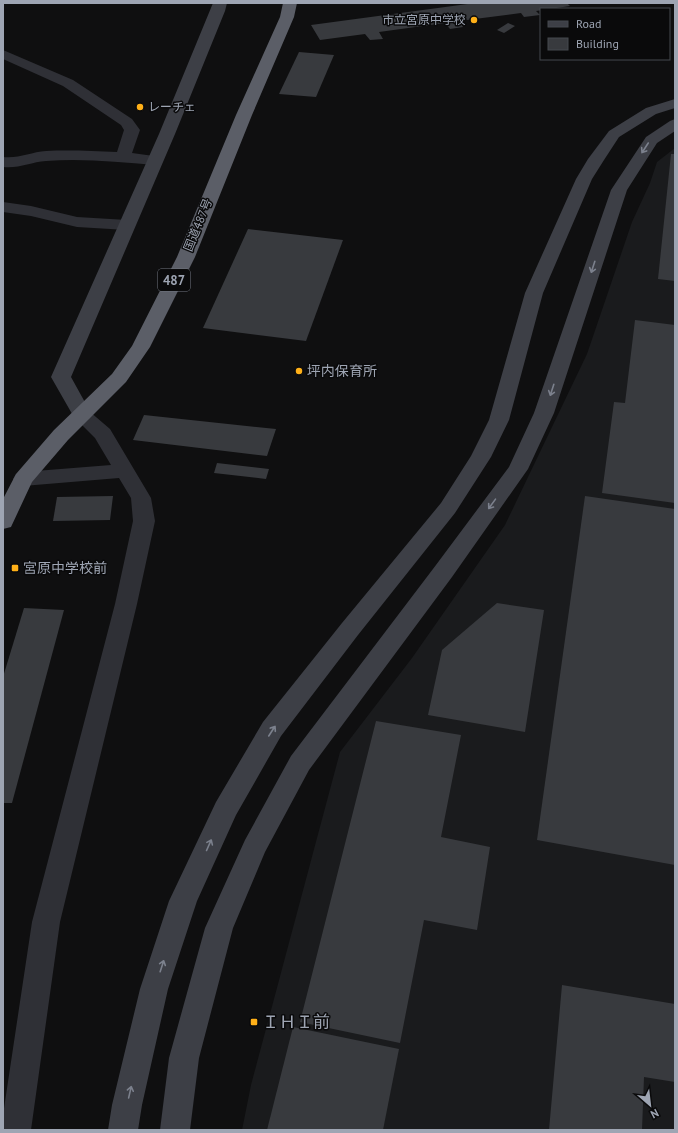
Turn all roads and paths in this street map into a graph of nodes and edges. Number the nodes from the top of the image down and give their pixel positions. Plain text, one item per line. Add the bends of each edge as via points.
1 (220, 3) edge
2 (290, 3) edge
3 (3, 54) edge
4 (675, 103) edge
5 (675, 124) edge
6 (123, 157) junction
7 (156, 160) junction
8 (3, 162) edge
9 (3, 207) edge
10 (127, 225) junction
11 (82, 415) junction
12 (124, 470) junction
13 (23, 479) junction
14 (3, 522) edge
15 (16, 1130) edge
16 (123, 1130) edge
17 (175, 1130) edge

1 - 7 street
2 - 11 highway, 国道487号 / 487 via 287,18 186,257 141,347 119,378
3 - 6 street via 68,84 127,122 132,130
16 -> 4 street via 154,989 183,901 225,810 272,730 448,508 481,457 499,420 534,293 584,179 596,159 614,134 651,111
5 -> 17 street via 651,140 619,190 544,413 518,469 300,762 254,848 219,928 184,1058
6 - 7 street
6 - 8 street via 43,156
7 - 10 street
9 - 10 street via 77,222
10 - 11 street via 61,377
11 - 12 street via 103,434
11 - 13 highway, 国道487号 / 487 via 60,435
12 - 13 street
12 - 15 street via 141,498 144,521 126,604 46,922
13 - 14 highway, 国道487号 / 487

